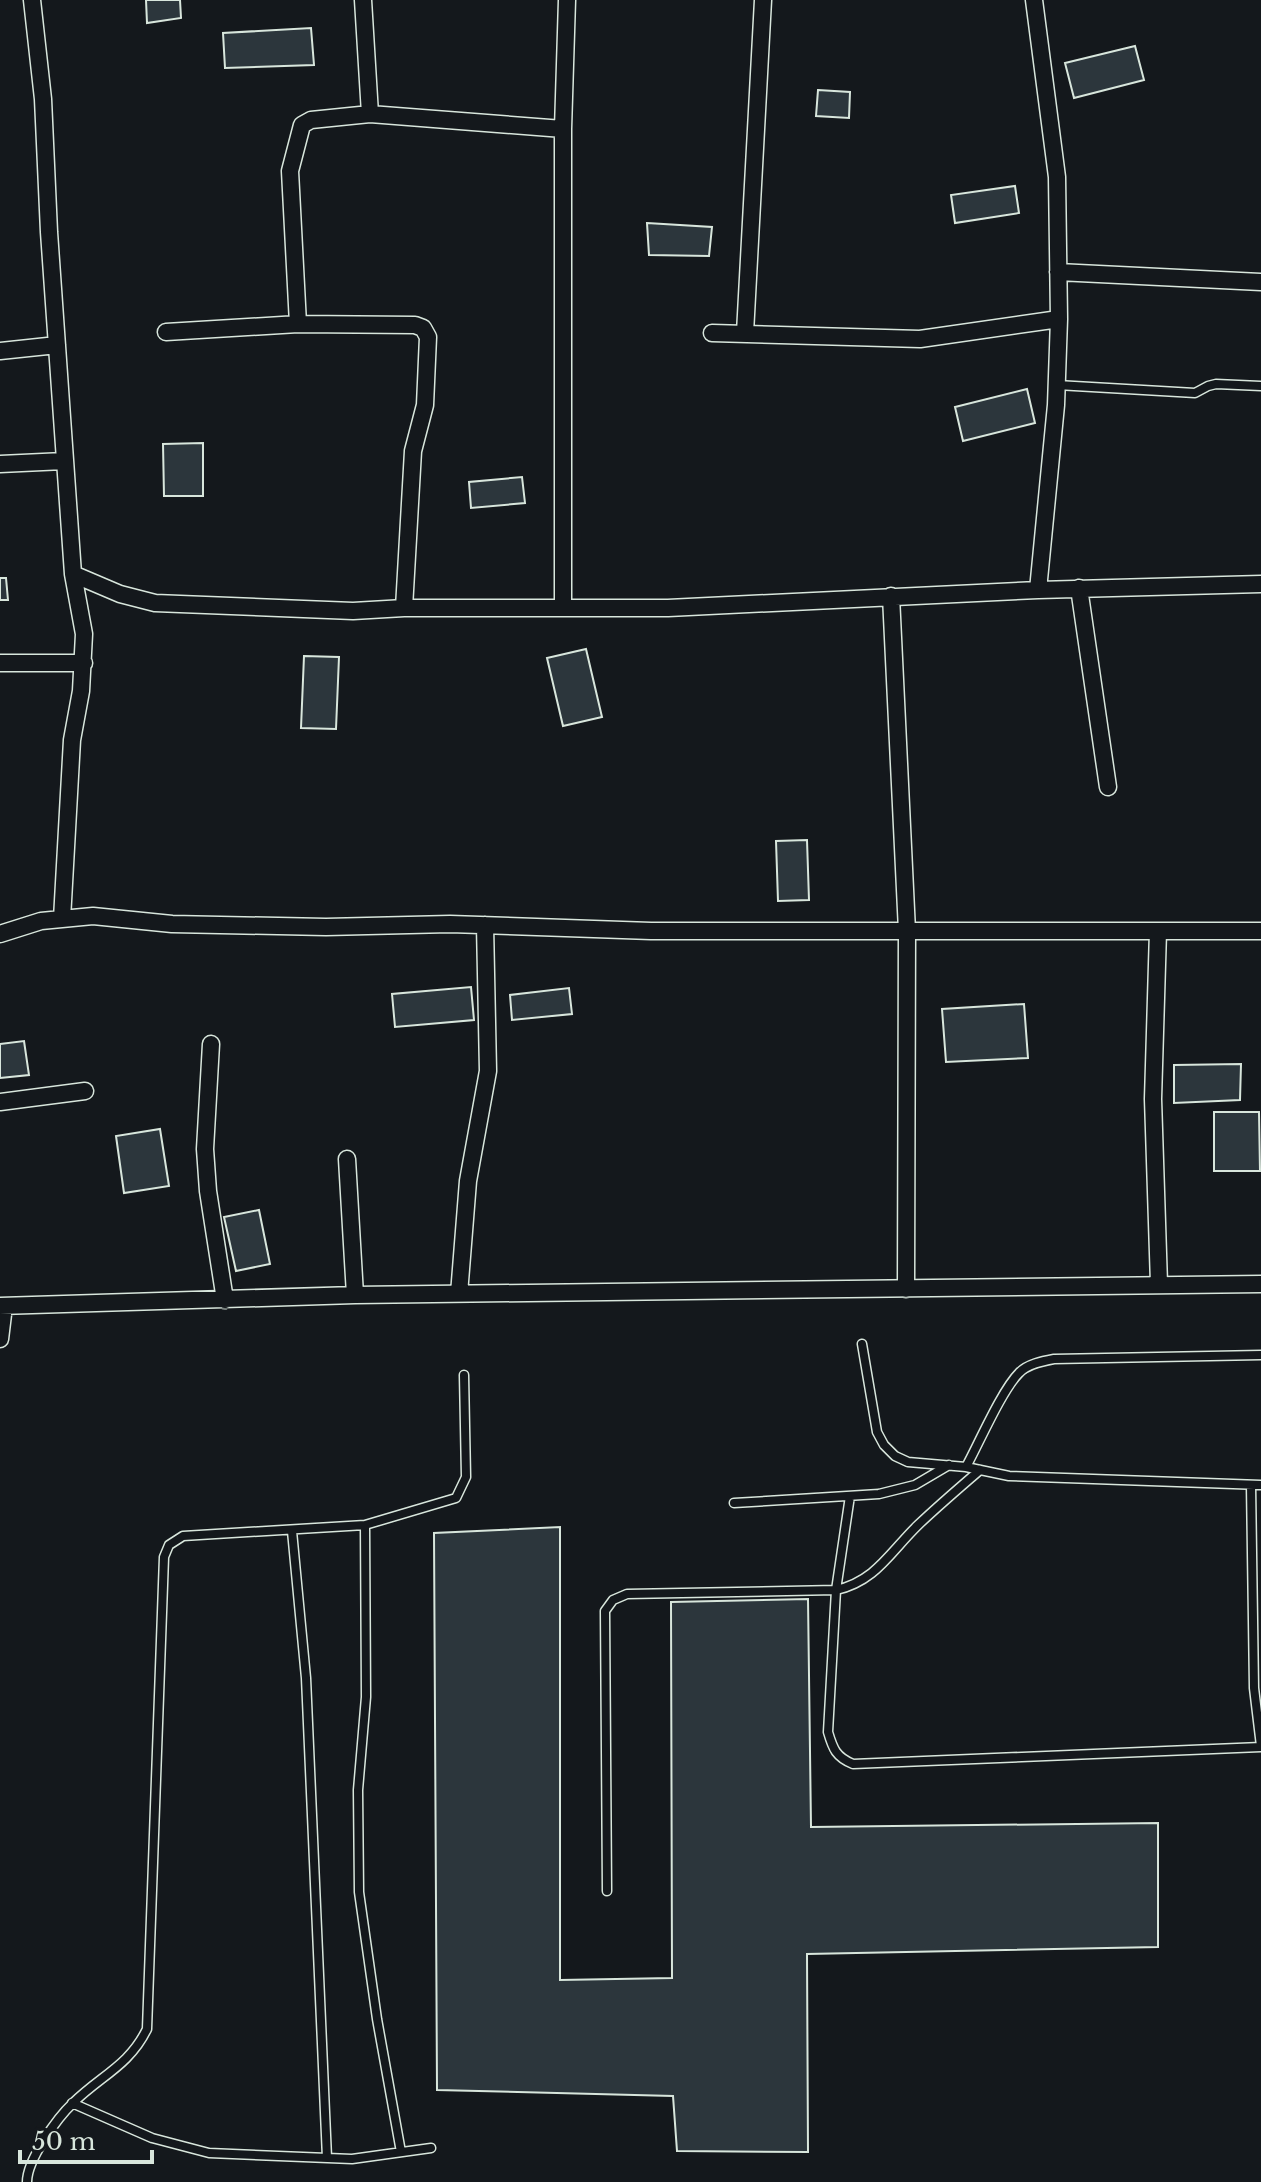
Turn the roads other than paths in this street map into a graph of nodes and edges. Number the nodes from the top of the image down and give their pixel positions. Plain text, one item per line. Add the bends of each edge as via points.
1 (32, 0) edge
2 (363, 0) edge
3 (567, 0) edge
4 (763, 0) edge
5 (1034, 0) edge
6 (370, 114) junction
7 (563, 129) junction
8 (1058, 272) junction
9 (1261, 282) edge
10 (1059, 319) junction
11 (298, 324) junction
12 (166, 332) dead end
13 (712, 333) dead end
14 (745, 333) junction
15 (57, 345) junction
16 (0, 351) edge
17 (1057, 385) junction
18 (1261, 386) edge
19 (64, 461) junction
20 (0, 464) edge
21 (73, 574) junction
22 (1261, 584) edge
23 (1079, 588) junction
24 (1038, 590) junction
25 (891, 596) junction
26 (404, 608) junction
27 (563, 608) junction
28 (0, 663) edge
29 (84, 663) junction
30 (1108, 787) dead end
31 (62, 919) junction
32 (485, 925) junction
33 (907, 931) junction
34 (1158, 931) junction
35 (1261, 931) edge
36 (0, 934) edge
37 (211, 1044) dead end
38 (85, 1091) dead end
39 (0, 1102) edge
40 (347, 1159) dead end
41 (1159, 1284) junction
42 (1261, 1284) edge
43 (906, 1289) junction
44 (459, 1294) junction
45 (355, 1295) junction
46 (225, 1300) junction
47 (2, 1306) edge
48 (0, 1339) edge
49 (862, 1344) dead end
50 (1261, 1355) edge
51 (464, 1375) dead end
52 (950, 1465) junction
53 (966, 1467) junction
54 (980, 1470) junction
55 (1256, 1485) edge
56 (850, 1496) junction
57 (734, 1503) dead end
58 (365, 1525) junction
59 (292, 1531) junction
60 (836, 1590) junction
61 (1261, 1746) edge
62 (607, 1891) dead end
63 (72, 2103) junction
64 (431, 2148) dead end
65 (401, 2152) junction
66 (327, 2158) junction
67 (27, 2182) edge

1 - 15 street
2 - 6 street
3 - 7 street
4 - 14 street
5 - 8 street via 1057,177
6 - 7 street
6 - 11 street via 302,125 290,171
7 - 27 street
8 - 9 street
8 - 10 street
10 - 14 street via 920,339
10 - 17 street
11 - 12 street
11 - 26 street via 415,325 428,337 425,405 413,451
13 - 14 street
15 - 16 street
15 - 19 street
17 - 18 lane via 1195,393 1216,384
17 - 24 street
19 - 20 street
19 - 21 street
21 - 26 street via 155,603 353,611
21 - 29 street
22 - 23 street
23 - 24 street
23 - 30 street
24 - 25 street
25 - 27 street
25 - 33 street
26 - 27 street
28 - 29 street
29 - 31 street via 72,740
31 - 32 street via 310,927
31 - 36 street
32 - 33 street
32 - 44 street via 488,1071 468,1181
33 - 34 street
33 - 43 street
34 - 35 street
34 - 41 street via 1153,1099
37 - 46 street via 205,1149
38 - 39 street
40 - 45 street
41 - 42 street
41 - 43 street
43 - 44 street
44 - 45 street
45 - 46 street
46 - 47 street
47 - 48 street
49 - 52 lane via 872,1418 884,1445 908,1462
50 - 53 lane via 1038,1362 1020,1371
51 - 58 lane via 466,1477 456,1498
52 - 53 lane
52 - 56 lane via 898,1491
53 - 54 lane
54 - 55 lane via 1009,1476
54 - 60 lane via 868,1577
55 - 61 lane via 1254,1688
56 - 57 lane
56 - 60 lane
58 - 59 lane
58 - 65 lane via 359,1892
59 - 63 lane via 183,1536 169,1545 164,1557 147,2029 124,2063
59 - 66 lane via 306,1678
60 - 61 lane via 828,1732 833,1750 853,1764
60 - 62 lane via 627,1594 613,1600 605,1611
63 - 66 lane via 152,2138 209,2153
63 - 67 lane via 32,2159
64 - 65 lane
65 - 66 lane

